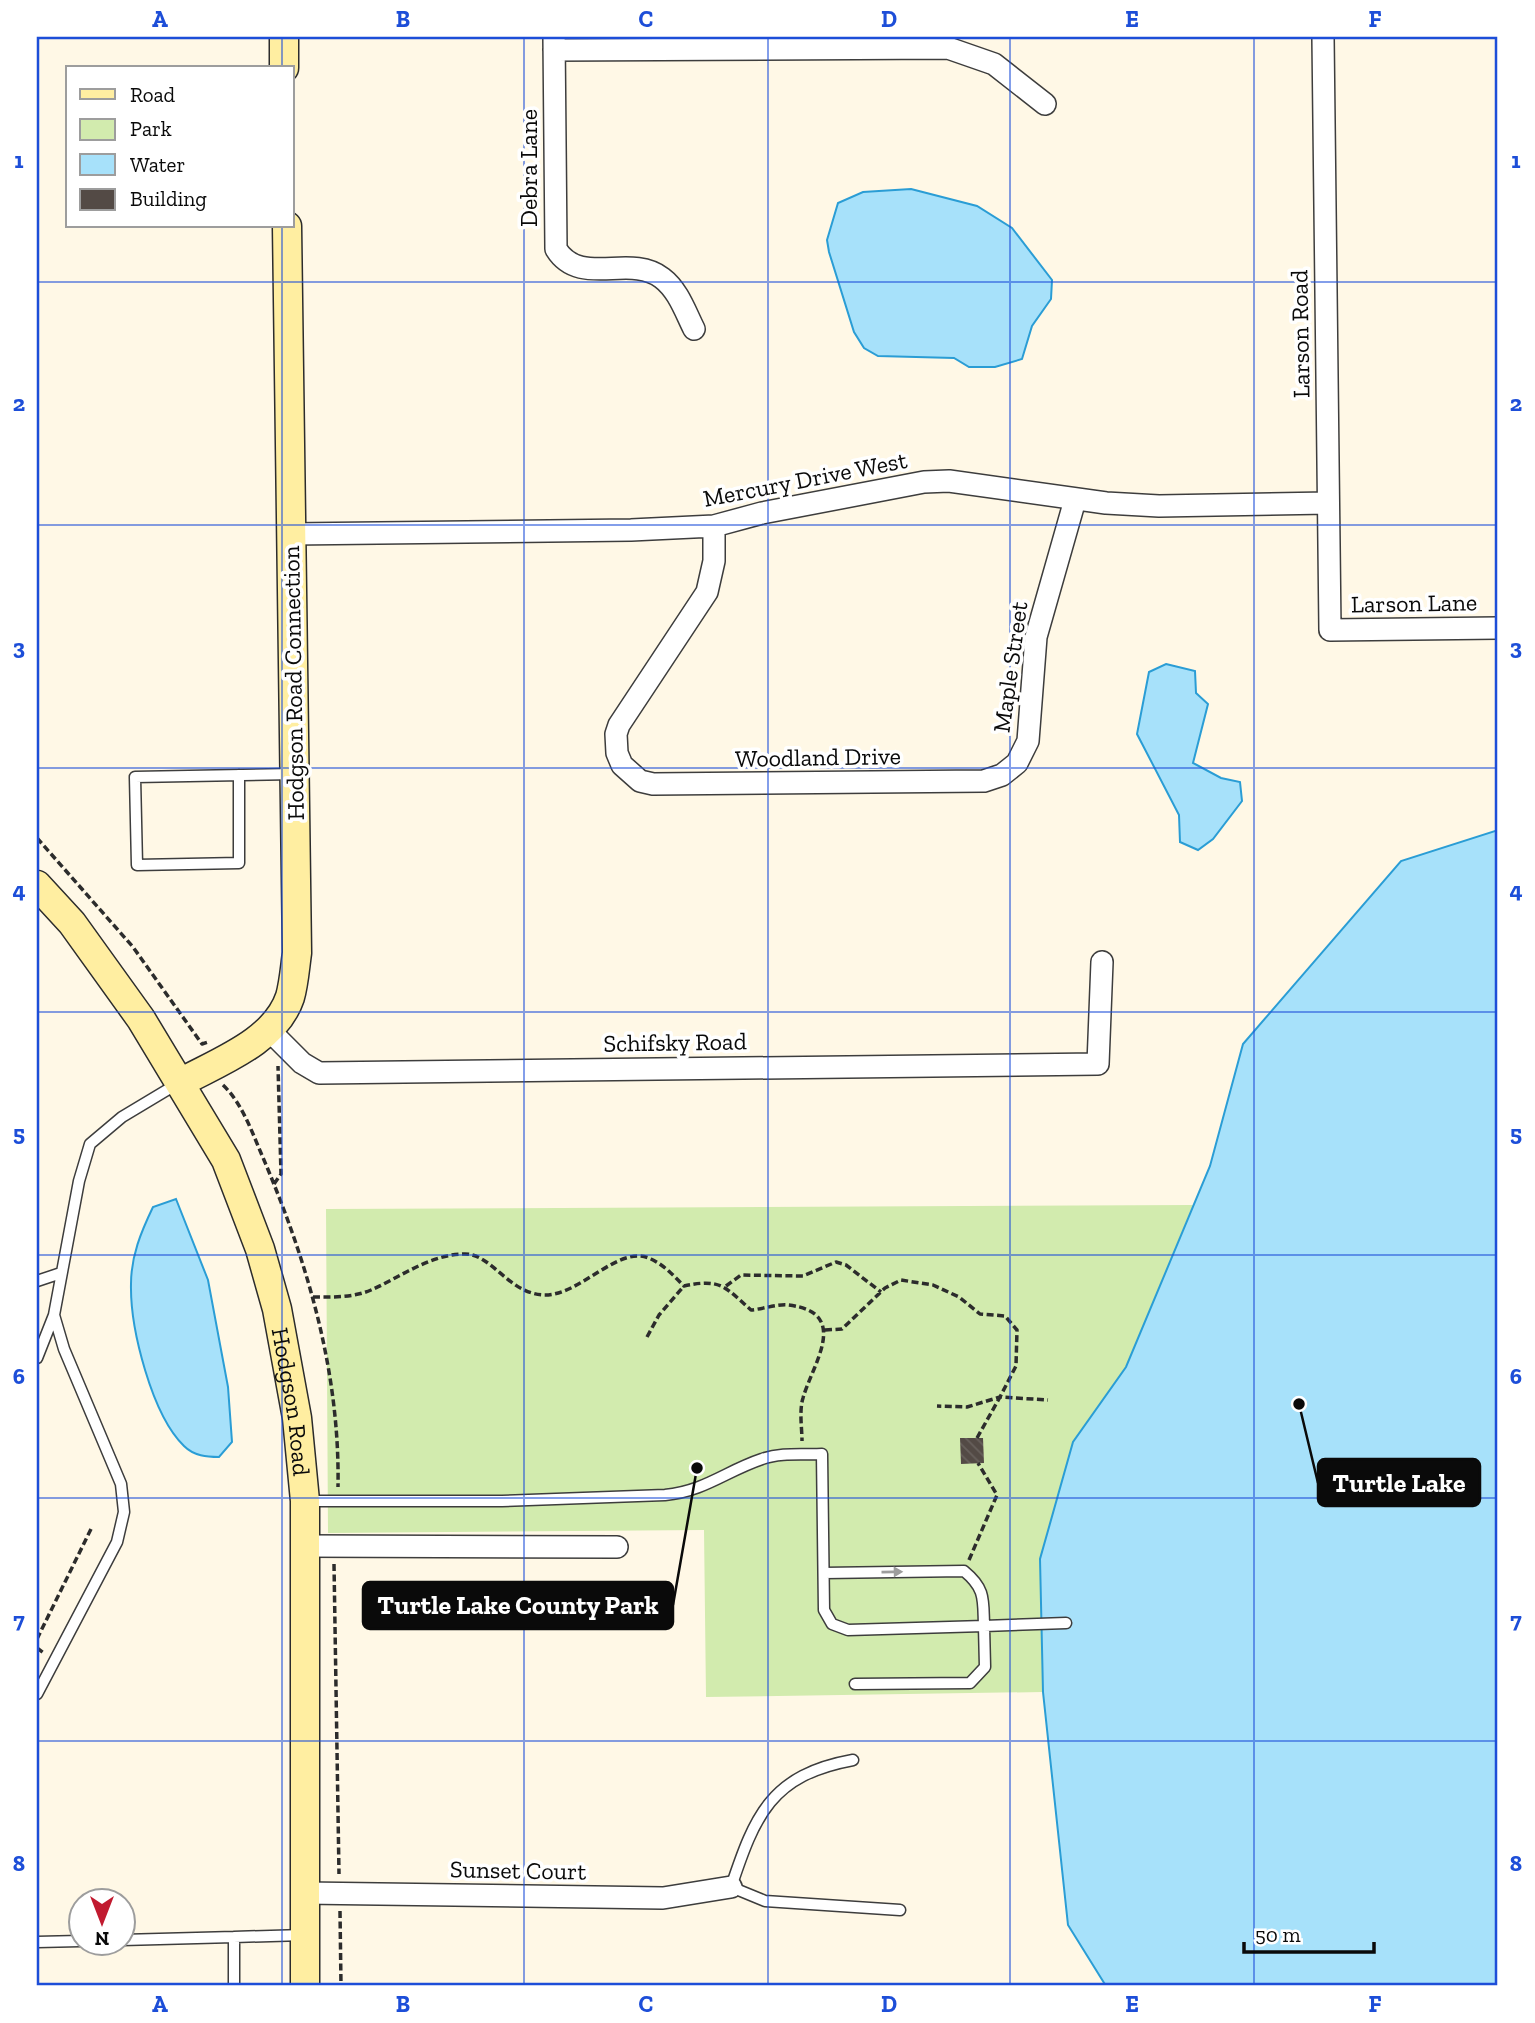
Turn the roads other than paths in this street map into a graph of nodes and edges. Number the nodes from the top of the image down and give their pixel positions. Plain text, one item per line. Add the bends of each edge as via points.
1 (284, 37) edge
2 (1323, 37) edge
3 (554, 43) edge
4 (285, 66) edge
5 (1045, 104) dead end
6 (287, 228) edge
7 (694, 329) dead end
8 (1075, 500) junction
9 (1328, 503) junction
10 (713, 526) junction
11 (291, 534) junction
12 (1498, 628) edge
13 (1329, 630) joint
14 (294, 774) junction
15 (239, 775) junction
16 (984, 781) joint
17 (37, 885) edge
18 (1102, 962) dead end
19 (269, 1030) junction
20 (180, 1083) junction
21 (61, 1273) junction
22 (37, 1281) edge
23 (54, 1315) junction
24 (37, 1358) edge
25 (305, 1501) junction
26 (305, 1546) junction
27 (617, 1547) dead end
28 (824, 1573) junction
29 (1066, 1623) dead end
30 (984, 1626) junction
31 (855, 1684) dead end
32 (37, 1694) edge
33 (853, 1760) dead end
34 (731, 1887) junction
35 (304, 1894) junction
36 (900, 1910) dead end
37 (304, 1935) junction
38 (234, 1937) junction
39 (136, 1940) edge
40 (66, 1941) edge
41 (37, 1942) edge
42 (234, 1986) edge
43 (305, 1986) edge

1 - 4 main road
2 - 9 street, Larson Road
3 - 5 street via 948,48 994,64
3 - 7 street, Debra Lane via 556,249 570,265 580,268 634,268 661,276
6 - 11 main road, Hodgson Road Connection
8 - 9 street, Mercury Drive West via 1159,506
8 - 10 street, Mercury Drive West via 980,483 924,482
8 - 16 street, Maple Street via 1036,637 1028,741 1017,763
9 - 13 street, Larson Road
10 - 11 street, Mercury Drive West
10 - 16 street, Woodland Drive via 707,592 619,725 617,753 622,765 640,781 653,785
11 - 14 main road, Hodgson Road Connection
12 - 13 street, Larson Lane
14 - 15 lane
14 - 19 main road, Hodgson Road Connection via 297,953 290,996
15 - 15 lane via 135,777 137,864 239,863
17 - 20 main road, Hodgson Road via 72,923
18 - 19 street, Schifsky Road via 1098,1064 319,1073 302,1063
19 - 20 main road, Hodgson Road Connection
20 - 21 lane via 122,1117 90,1144
20 - 25 main road, Hodgson Road via 226,1160 260,1249 290,1371
21 - 22 lane
21 - 23 lane
23 - 24 lane
23 - 32 lane via 121,1484 124,1513 117,1542
25 - 26 main road, Hodgson Road
25 - 28 lane via 665,1496 710,1485 762,1459 822,1454
26 - 27 street
26 - 35 main road, Hodgson Road
28 -> 30 lane via 964,1571 978,1582 983,1595
28 - 30 lane via 824,1610 832,1624 848,1630
29 - 30 lane
30 - 31 lane via 985,1667 970,1683
33 - 34 lane via 787,1784 764,1807 747,1839
34 - 35 street, Sunset Court via 663,1898
34 - 36 lane via 775,1902
35 - 37 main road, Hodgson Road
37 - 38 lane
37 - 43 main road, Hodgson Road
38 - 39 lane
38 - 42 lane
40 - 41 lane

